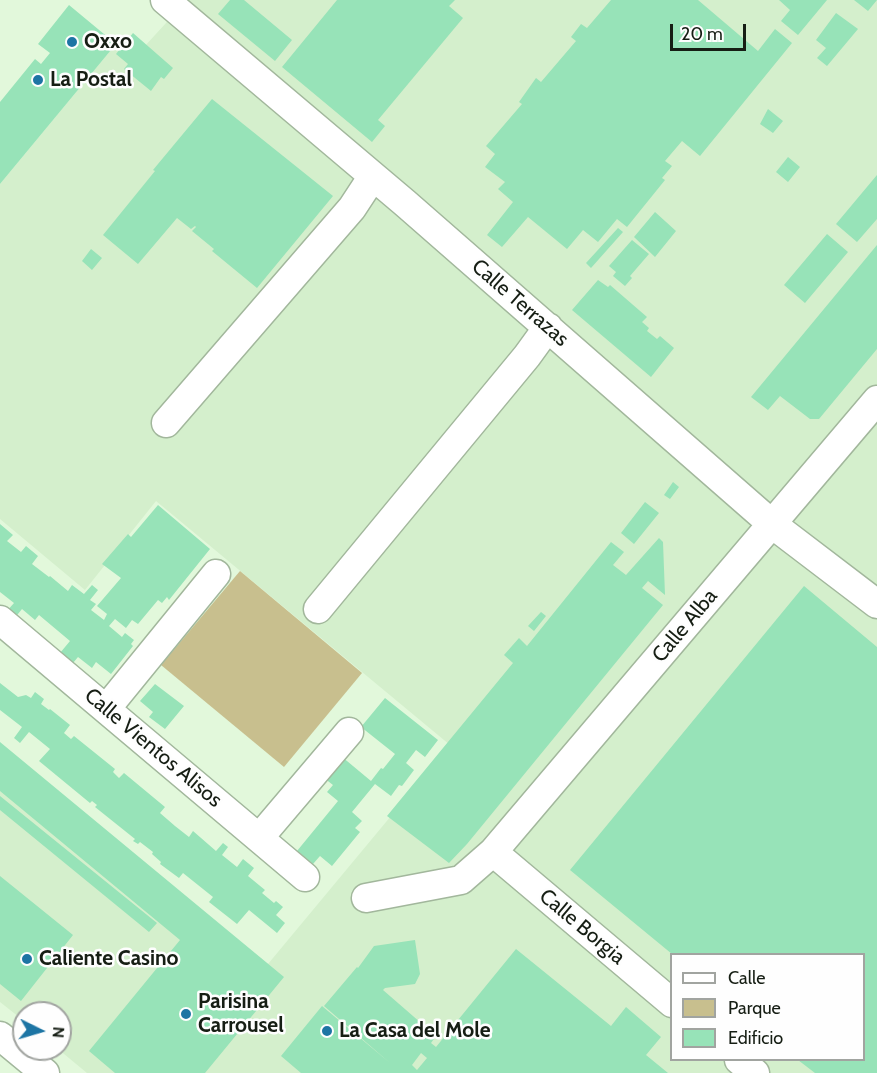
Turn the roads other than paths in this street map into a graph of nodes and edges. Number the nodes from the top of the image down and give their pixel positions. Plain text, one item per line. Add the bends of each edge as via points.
1 (165, 0) edge
2 (373, 176) junction
3 (548, 327) junction
4 (877, 400) edge
5 (166, 423) dead end
6 (772, 524) junction
7 (216, 574) dead end
8 (877, 604) edge
9 (318, 609) dead end
10 (0, 620) edge
11 (106, 709) junction
12 (349, 732) dead end
13 (259, 838) junction
14 (493, 852) junction
15 (305, 877) dead end
16 (366, 898) dead end
17 (670, 1001) edge
18 (0, 1036) edge
19 (741, 1061) edge
20 (45, 1073) edge
21 (755, 1073) edge

1 - 2 street, Calle Terrazas
2 - 3 street, Calle Terrazas
2 - 5 street via 352,208
3 - 6 street, Calle Terrazas
3 - 9 street
4 - 6 street, Calle Alba
6 - 8 street, Calle Terrazas
6 - 14 street, Calle Alba
7 - 11 street
10 - 11 street, Calle Vientos Alisos
11 - 13 street, Calle Vientos Alisos
12 - 13 street
13 - 15 street, Calle Vientos Alisos
14 - 16 street, Calle Alba via 460,880
14 - 17 street, Calle Borgia
18 - 20 street
19 - 21 street

